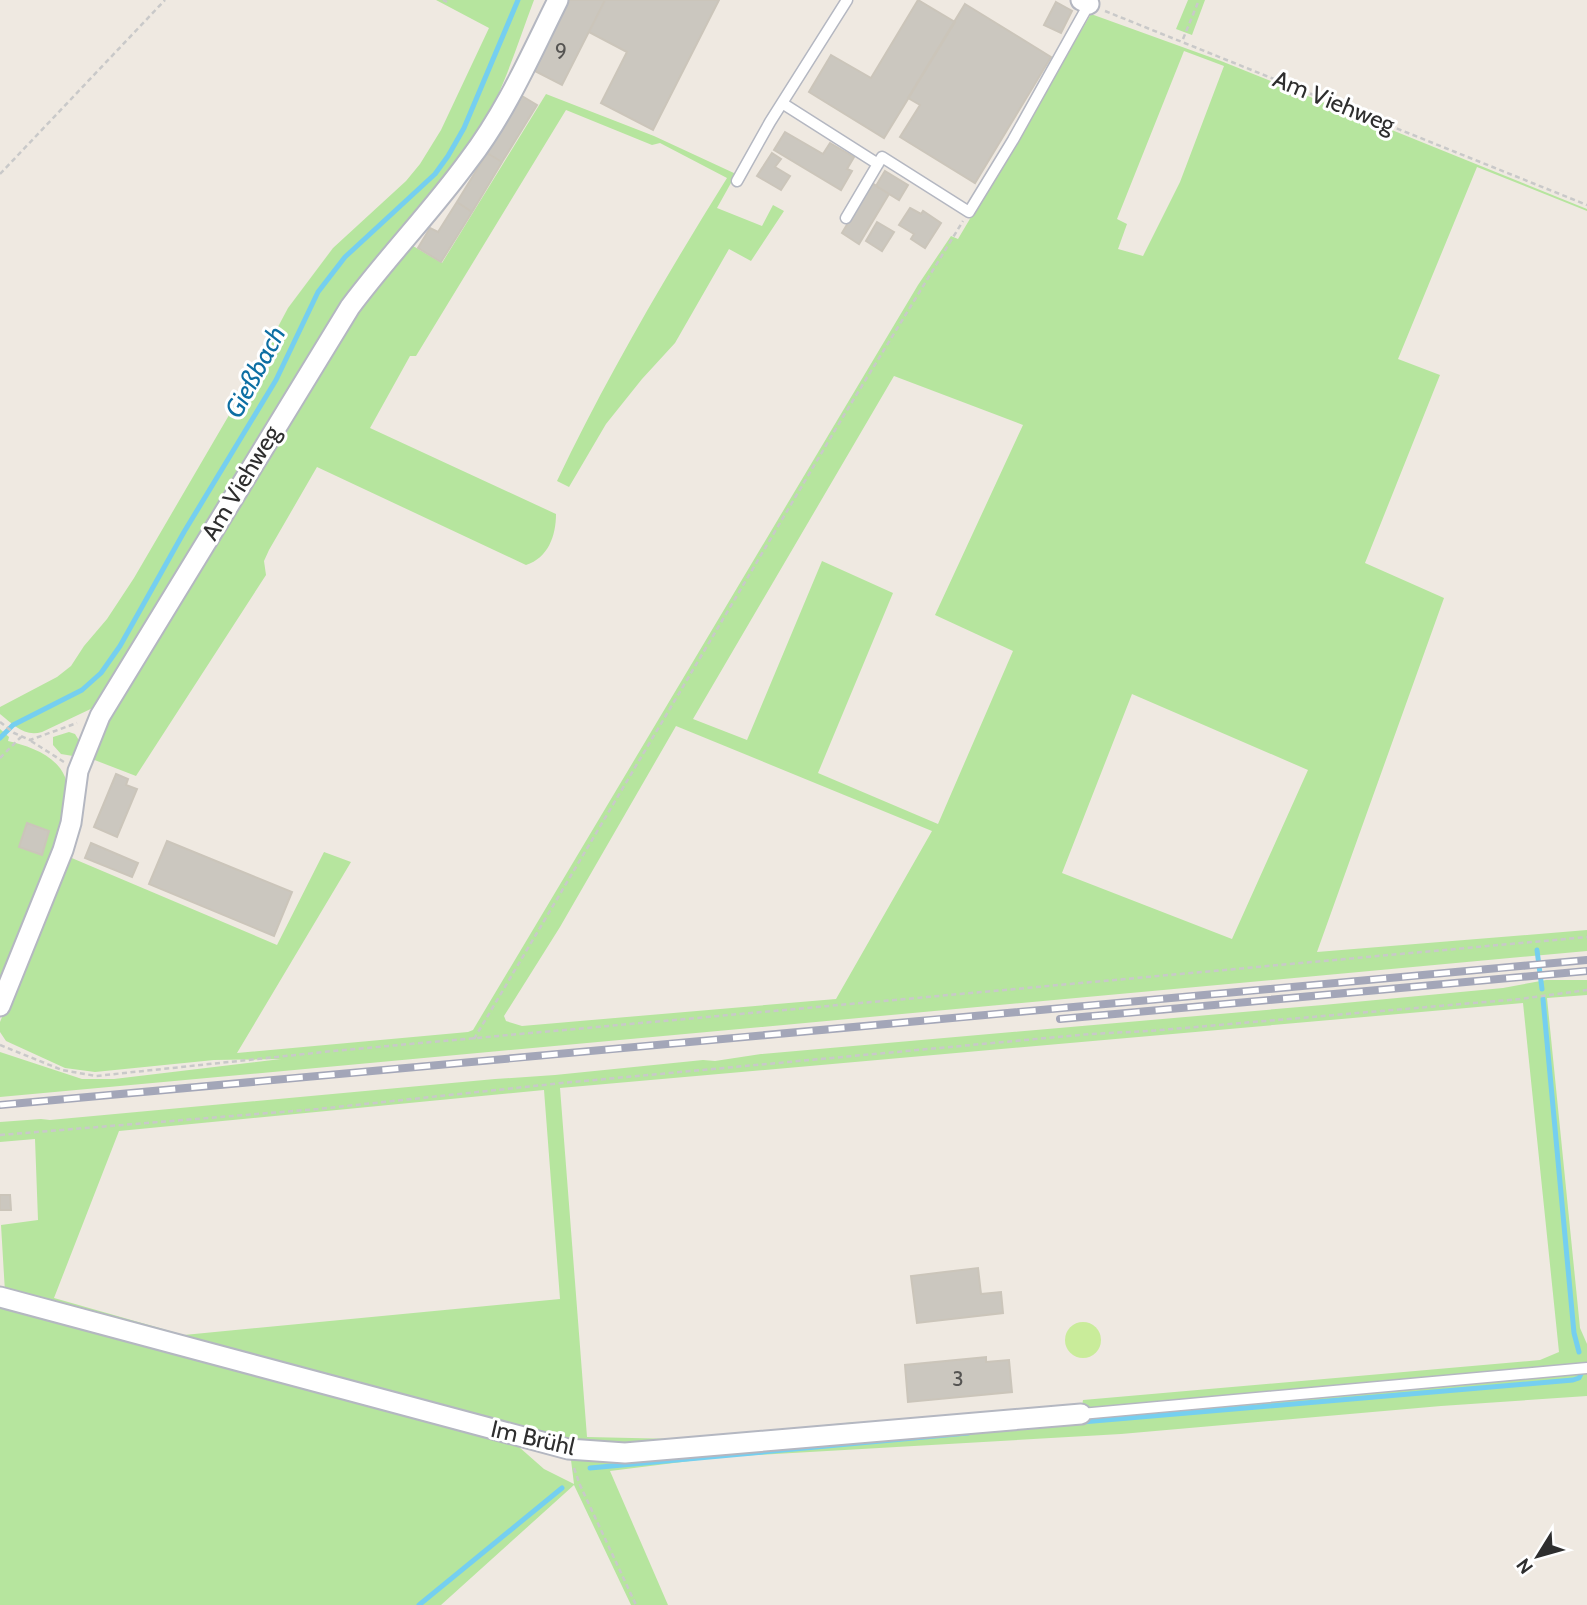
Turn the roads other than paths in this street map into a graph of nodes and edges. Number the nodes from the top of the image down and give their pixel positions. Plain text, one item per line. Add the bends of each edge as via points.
1 (558, 0) edge
2 (847, 0) edge
3 (1085, 2) edge
4 (782, 103) junction
5 (878, 163) junction
6 (737, 181) dead end
7 (846, 218) dead end
8 (0, 1006) edge
9 (0, 1297) edge
10 (1587, 1368) edge
11 (1081, 1414) joint

1 - 8 street, Am Viehweg via 470,160 350,307 100,716 78,771 63,850
2 - 4 lane
3 - 5 lane via 1013,140 969,212 882,157
4 - 5 lane
4 - 6 lane
5 - 7 lane
9 - 11 street, Im Brühl via 568,1449 625,1453
10 - 11 lane

